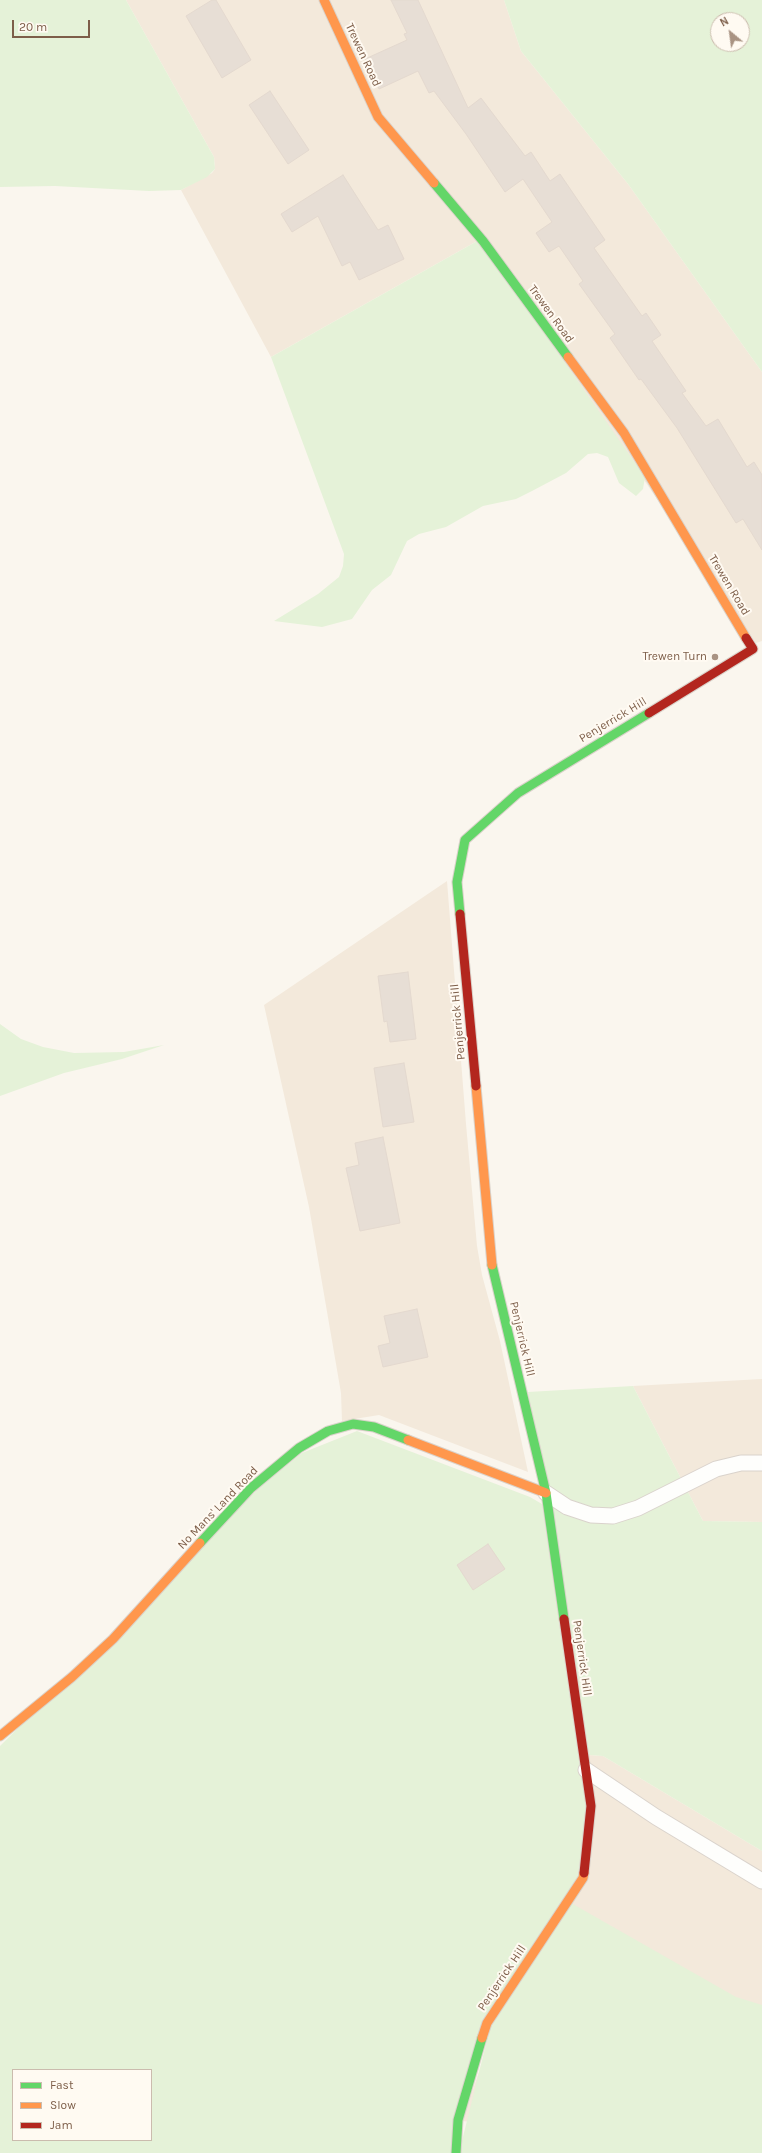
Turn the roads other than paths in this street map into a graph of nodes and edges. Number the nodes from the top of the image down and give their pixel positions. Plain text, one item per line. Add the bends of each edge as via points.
1 (324, 0) edge
2 (753, 649) joint
3 (762, 1463) edge
4 (546, 1493) junction
5 (0, 1736) edge
6 (586, 1770) junction
7 (762, 1881) edge
8 (456, 2153) edge

1 - 2 street, Trewen Road via 378,117 483,241 624,433
2 - 4 street, Penjerrick Hill via 518,793 465,840 457,882 492,1265
3 - 4 lane via 741,1463 716,1469 638,1508 613,1516 585,1513 567,1507
4 - 5 street, No Mans' Land Road via 374,1427 353,1424 328,1431 299,1448 251,1488 113,1639 72,1677
4 - 6 street, Penjerrick Hill
6 - 7 lane via 656,1817
6 - 8 street, Penjerrick Hill via 591,1806 583,1878 487,2023 458,2120

